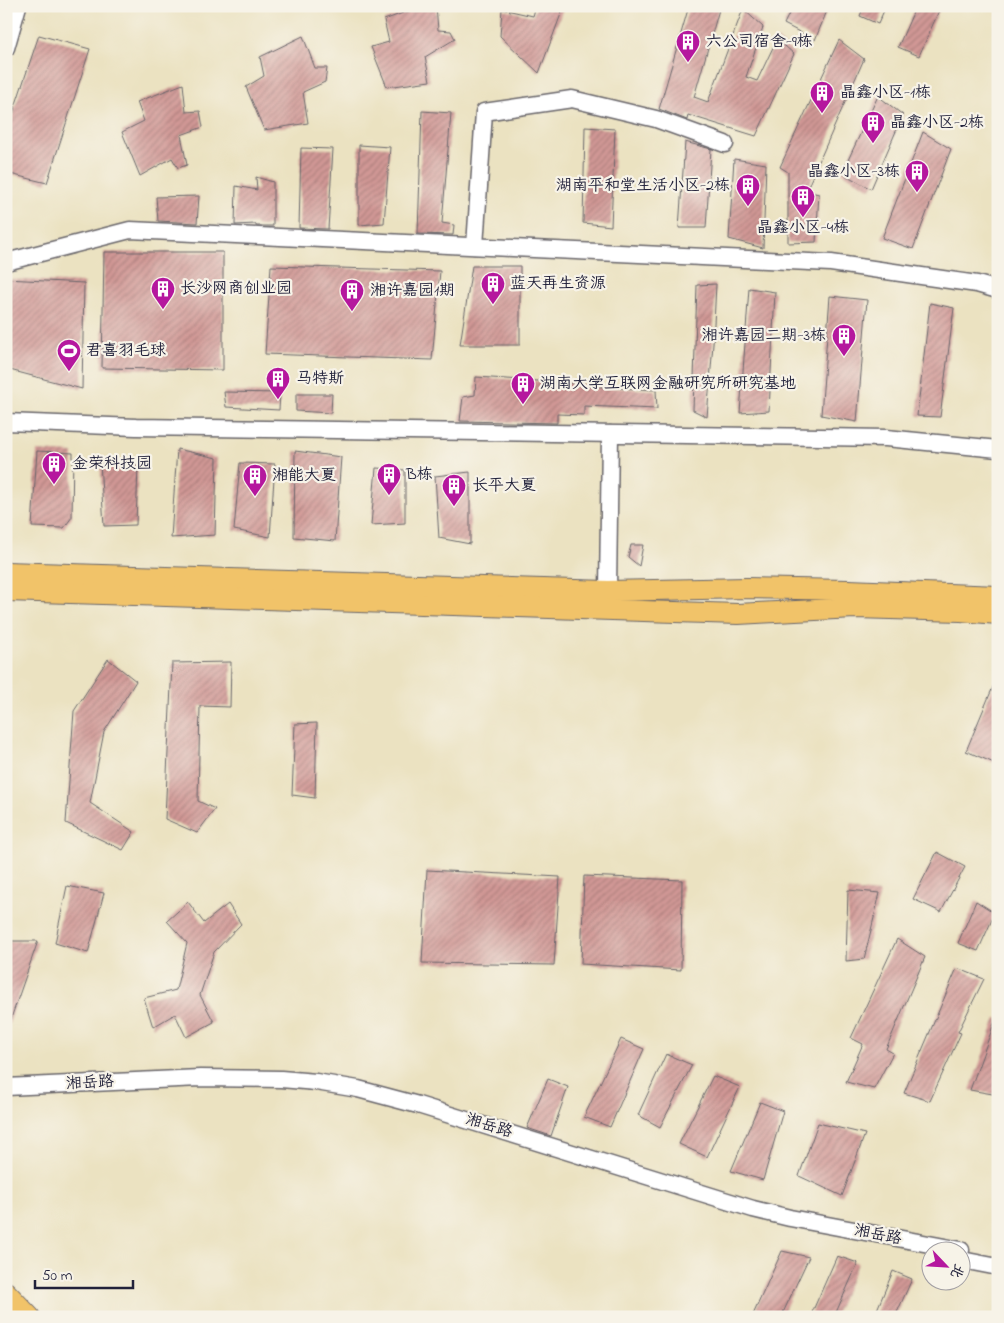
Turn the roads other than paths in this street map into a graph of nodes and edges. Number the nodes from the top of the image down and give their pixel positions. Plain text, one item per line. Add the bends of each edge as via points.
1 (18, 6) edge
2 (6, 48) edge
3 (725, 144) dead end
4 (475, 246) junction
5 (6, 262) edge
6 (998, 290) edge
7 (6, 422) edge
8 (610, 434) junction
9 (998, 449) edge
10 (6, 572) edge
11 (6, 591) edge
12 (608, 591) junction
13 (998, 596) edge
14 (998, 614) edge
15 (6, 1087) edge
16 (6, 1096) edge
17 (922, 1243) edge
18 (922, 1252) edge
19 (972, 1253) edge
20 (998, 1257) edge
21 (972, 1262) edge
22 (998, 1267) edge
23 (6, 1292) edge
24 (30, 1317) edge

1 - 2 street
3 - 4 street via 656,119 572,99 484,112
4 - 5 street via 130,230
4 - 6 street via 831,263 977,284
7 - 8 street
8 - 9 street via 886,438
8 - 12 street
10 - 12 main road
11 - 14 main road via 738,614 855,608
12 - 13 main road via 747,588
15 - 17 street, 湘岳路 via 200,1078 316,1082 418,1104 753,1209
16 - 18 street, 湘岳路 via 222,1086 297,1089 336,1095 447,1124 732,1212 828,1235
19 - 20 street, 湘岳路
21 - 22 street
23 - 24 main road

